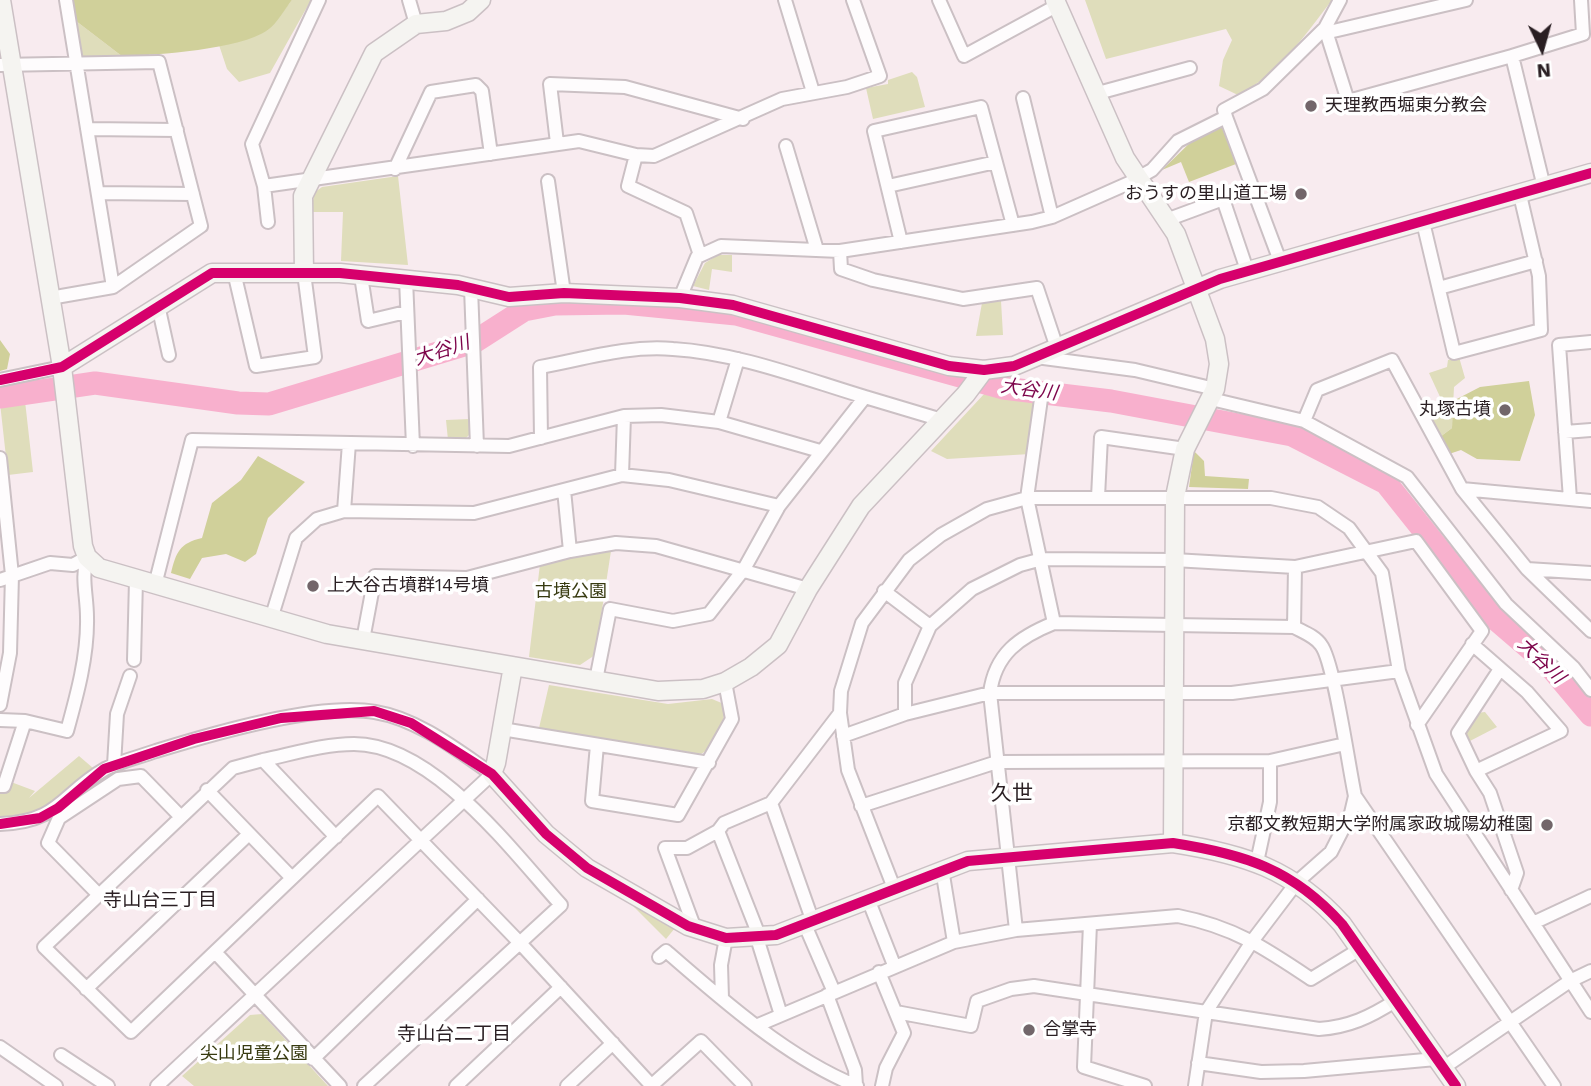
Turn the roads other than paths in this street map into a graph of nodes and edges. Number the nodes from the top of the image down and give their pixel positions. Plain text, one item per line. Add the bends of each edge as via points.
1 (1, 0) edge
2 (66, 0) edge
3 (319, 0) edge
4 (410, 0) edge
5 (481, 0) edge
6 (785, 0) edge
7 (853, 0) edge
8 (939, 0) edge
9 (1340, 0) edge
10 (1466, 0) edge
11 (1581, 0) edge
12 (1056, 3) edge
13 (416, 24) junction
14 (1327, 30) junction
15 (1513, 56) junction
16 (77, 64) junction
17 (6, 65) edge
18 (1190, 68) dead end
19 (813, 92) junction
20 (1098, 93) junction
21 (1023, 98) dead end
22 (1226, 117) junction
23 (743, 119) junction
24 (88, 129) junction
25 (177, 130) junction
26 (557, 143) junction
27 (786, 145) dead end
28 (491, 154) junction
29 (636, 155) junction
30 (996, 162) junction
31 (395, 169) junction
32 (1591, 173) edge
33 (1137, 179) junction
34 (311, 181) junction
35 (548, 181) dead end
36 (264, 186) junction
37 (888, 186) junction
38 (1544, 187) junction
39 (98, 194) junction
40 (193, 194) junction
41 (1520, 195) junction
42 (1052, 217) junction
43 (1169, 219) junction
44 (268, 222) dead end
45 (1423, 222) junction
46 (1013, 225) junction
47 (901, 242) junction
48 (817, 250) junction
49 (840, 251) junction
50 (700, 256) junction
51 (1280, 261) junction
52 (1536, 261) junction
53 (1247, 271) junction
54 (234, 272) junction
55 (304, 273) junction
56 (361, 276) junction
57 (406, 279) junction
58 (113, 287) junction
59 (471, 288) junction
60 (1439, 288) junction
61 (1198, 290) junction
62 (564, 293) junction
63 (50, 298) junction
64 (680, 298) junction
65 (158, 305) junction
66 (406, 312) junction
67 (1591, 342) edge
68 (1057, 348) junction
69 (169, 355) dead end
70 (1035, 357) junction
71 (738, 359) junction
72 (63, 379) junction
73 (977, 379) junction
74 (0, 380) edge
75 (865, 397) junction
76 (1041, 399) dead end
77 (1206, 406) junction
78 (624, 416) junction
79 (942, 420) junction
80 (1304, 421) junction
81 (719, 422) junction
82 (1591, 430) edge
83 (1565, 432) junction
84 (541, 438) junction
85 (349, 443) junction
86 (413, 446) junction
87 (477, 446) junction
88 (1185, 449) junction
89 (820, 451) junction
90 (0, 458) edge
91 (622, 475) junction
92 (1462, 489) junction
93 (564, 490) junction
94 (1098, 497) junction
95 (1175, 497) junction
96 (1027, 498) junction
97 (1570, 499) junction
98 (1591, 501) edge
99 (779, 506) junction
100 (344, 511) junction
101 (4, 520) edge
102 (570, 551) junction
103 (1368, 552) junction
104 (87, 557) junction
105 (1042, 559) junction
106 (1174, 560) junction
107 (1295, 567) junction
108 (744, 569) junction
109 (1527, 569) junction
110 (1591, 573) edge
111 (6, 577) edge
112 (136, 580) junction
113 (155, 585) junction
114 (808, 589) junction
115 (884, 591) junction
116 (271, 620) junction
117 (1054, 623) junction
118 (930, 626) junction
119 (1174, 627) junction
120 (1294, 627) junction
121 (1591, 631) edge
122 (363, 640) junction
123 (1472, 643) junction
124 (5, 653) edge
125 (134, 660) dead end
126 (513, 666) junction
127 (1500, 669) junction
128 (1399, 671) junction
129 (130, 676) dead end
130 (596, 680) junction
131 (1333, 681) junction
132 (725, 682) junction
133 (1591, 690) edge
134 (1174, 691) junction
135 (990, 694) junction
136 (0, 705) edge
137 (840, 713) junction
138 (905, 714) junction
139 (0, 720) edge
140 (25, 721) junction
141 (1417, 725) junction
142 (502, 729) junction
143 (843, 736) junction
144 (1345, 744) junction
145 (597, 745) junction
146 (264, 760) junction
147 (1174, 760) junction
148 (1270, 761) junction
149 (997, 762) junction
150 (709, 763) junction
151 (114, 765) junction
152 (1476, 771) junction
153 (492, 774) junction
154 (0, 786) edge
155 (207, 790) junction
156 (1355, 796) junction
157 (464, 799) junction
158 (771, 803) junction
159 (861, 806) junction
160 (180, 816) junction
161 (0, 824) edge
162 (718, 831) junction
163 (249, 834) junction
164 (336, 838) junction
165 (421, 839) junction
166 (1173, 843) junction
167 (1009, 855) junction
168 (1257, 862) junction
169 (942, 869) junction
170 (291, 877) junction
171 (1297, 882) junction
172 (894, 888) junction
173 (1511, 890) junction
174 (98, 894) junction
175 (1591, 896) edge
176 (478, 899) junction
177 (868, 899) junction
178 (809, 923) junction
179 (1533, 923) junction
180 (1090, 924) junction
181 (695, 929) junction
182 (1016, 930) junction
183 (726, 938) junction
184 (758, 938) junction
185 (1253, 940) junction
186 (954, 942) junction
187 (520, 943) junction
188 (1360, 949) junction
189 (215, 952) junction
190 (659, 957) dead end
191 (894, 965) junction
192 (1591, 971) edge
193 (879, 972) junction
194 (1570, 981) junction
195 (561, 987) junction
196 (86, 989) junction
197 (830, 993) junction
198 (1085, 993) junction
199 (256, 997) junction
200 (722, 998) junction
201 (1395, 1001) junction
202 (896, 1012) junction
203 (1206, 1012) junction
204 (1591, 1012) edge
205 (781, 1015) junction
206 (1511, 1022) junction
207 (758, 1025) junction
208 (613, 1043) junction
209 (0, 1046) edge
210 (61, 1055) dead end
211 (313, 1059) junction
212 (1198, 1063) junction
213 (1440, 1063) junction
214 (56, 1086) edge
215 (108, 1086) edge
216 (157, 1086) edge
217 (340, 1086) edge
218 (363, 1086) edge
219 (456, 1086) edge
220 (567, 1086) edge
221 (652, 1086) edge
222 (745, 1086) edge
223 (856, 1086) edge
224 (882, 1086) edge
225 (1145, 1086) edge
226 (1195, 1086) edge
227 (1456, 1086) edge
228 (1554, 1086) edge

1 - 17 street
2 - 16 street
3 - 36 street via 252,144
4 - 13 street
5 - 13 street via 468,12
6 - 19 street
7 - 19 street via 880,76
8 - 12 street via 964,56
9 - 14 street
10 - 14 street
11 - 15 street via 1583,34
12 - 20 street
13 - 34 street via 373,53
14 - 15 street via 1348,101
14 - 22 street via 1263,89 1224,110
15 - 38 street
16 - 17 street
16 - 24 street
16 - 25 street via 159,62
17 - 63 street
18 - 20 street
19 - 23 street via 782,99
20 - 33 street
21 - 42 street
22 - 33 street via 1178,141 1152,170
22 - 51 street
23 - 26 street via 625,86 550,84
23 - 29 street via 654,156
24 - 25 street
24 - 39 street
25 - 40 street
26 - 28 street
26 - 29 street via 579,141
27 - 48 street
28 - 31 street
28 - 31 street via 482,91 476,85 431,92
29 - 50 street via 628,186 686,213
30 - 37 street
30 - 37 street via 981,107 938,116 874,131
30 - 46 street
31 - 34 street
32 - 38 street
33 - 42 street
33 - 43 street
34 - 36 street
34 - 55 street via 303,196
35 - 62 street
36 - 44 street
37 - 47 street
38 - 41 street
39 - 40 street
39 - 58 street
40 - 58 street via 201,226
41 - 45 street
41 - 52 street
42 - 46 street
43 - 53 street via 1223,199
43 - 61 street
45 - 51 street
45 - 60 street
46 - 47 street
47 - 49 street
48 - 49 street
48 - 50 street via 722,246
49 - 68 street via 841,269 963,299 1037,288
50 - 64 street
51 - 53 street
52 - 60 street
52 - 60 street via 1541,330 1454,354
53 - 61 street
54 - 55 street
54 - 55 street via 256,366 316,357
54 - 65 street via 212,273
55 - 56 street
56 - 57 street
56 - 66 street via 368,321
57 - 59 street
57 - 66 street
58 - 63 street
59 - 62 street via 509,296
59 - 87 street
61 - 68 street
61 - 77 street via 1219,364
62 - 64 street
63 - 72 street
64 - 73 street via 733,305 949,366
65 - 69 street
65 - 72 street
66 - 86 street
67 - 83 street via 1559,345
68 - 70 street
70 - 73 street
70 - 77 street via 1135,370
71 - 75 street
71 - 81 street
71 - 84 street via 672,349 626,350 540,368
72 - 74 street
72 - 104 street
73 - 79 street
75 - 79 street
75 - 89 street
76 - 96 street
77 - 80 street
77 - 88 street
78 - 81 street
78 - 84 street
78 - 91 street
79 - 114 street via 860,506
80 - 92 street via 1317,390 1392,360
80 - 133 street via 1407,477 1506,604
81 - 89 street
82 - 83 street
83 - 97 street
84 - 87 street via 509,446
85 - 86 street
85 - 100 street
85 - 113 street via 192,440
86 - 87 street
88 - 94 street via 1101,437
88 - 95 street
89 - 99 street
90 - 101 street
91 - 93 street
91 - 99 street via 668,480
92 - 97 street
92 - 109 street
93 - 100 street via 474,513
93 - 102 street
94 - 95 street
94 - 96 street
95 - 103 street via 1271,498 1318,507 1349,528
95 - 106 street
96 - 105 street
96 - 115 street via 987,509 941,535 909,560
97 - 98 street
99 - 108 street
100 - 116 street via 317,519 296,538
101 - 111 street
102 - 108 street via 616,543 656,546
102 - 122 street via 467,578 375,576
103 - 107 street
103 - 123 street via 1416,541 1482,631
103 - 128 street via 1382,573
104 - 111 street via 73,565 50,564
104 - 112 street via 99,568
104 - 140 street via 83,571 85,646 67,731
105 - 106 street
105 - 117 street
105 - 118 street via 972,589
106 - 107 street
106 - 119 street
107 - 120 street
108 - 114 street
108 - 130 street via 709,614 673,621 610,609
109 - 110 street
109 - 121 street
111 - 124 street
112 - 113 street
112 - 125 street
113 - 116 street
114 - 132 street via 778,645
115 - 118 street
115 - 137 street via 862,623 841,691
116 - 122 street
117 - 119 street
117 - 135 street via 1026,634 1003,653
118 - 138 street via 905,683
119 - 120 street
119 - 134 street
120 - 131 street via 1323,646
122 - 126 street
123 - 127 street
123 - 141 street
124 - 136 street
126 - 130 street
126 - 142 street
127 - 152 street via 1458,733
127 - 152 street via 1561,731
128 - 131 street
128 - 141 street
129 - 151 street via 117,714
130 - 132 street via 658,691 703,689
131 - 134 street via 1232,693
131 - 144 street
132 - 150 street via 732,719
134 - 135 street
134 - 147 street
135 - 138 street
135 - 149 street
137 - 143 street
137 - 158 street
138 - 143 street
139 - 140 street
140 - 154 street via 4,786
141 - 173 street via 1436,775
142 - 145 street
142 - 153 street
143 - 159 street via 848,770
144 - 148 street
144 - 156 street
145 - 150 street
145 - 150 street via 592,801 678,815
146 - 155 street via 233,768
146 - 157 street via 354,744 384,749 418,765
146 - 164 street
147 - 148 street
147 - 149 street
147 - 166 street
148 - 168 street via 1270,802
149 - 159 street
149 - 167 street
151 - 153 street via 281,718 374,711 411,723
151 - 161 street via 40,818
152 - 173 street via 1490,793 1517,873
153 - 157 street
153 - 181 street via 546,834 587,868
155 - 160 street
155 - 163 street
156 - 171 street via 1331,852
156 - 206 street
157 - 165 street
157 - 187 street via 561,905
158 - 162 street via 724,823
158 - 178 street
159 - 172 street
160 - 174 street
160 - 174 street via 141,776 118,779 59,818 48,843
162 - 181 street via 687,848 665,848
162 - 184 street
163 - 170 street
163 - 196 street
164 - 165 street via 378,796
164 - 170 street
165 - 176 street
165 - 199 street
166 - 167 street
166 - 168 street
167 - 169 street
167 - 182 street
168 - 171 street
169 - 172 street
169 - 186 street
170 - 189 street
171 - 185 street
171 - 188 street via 1323,902
172 - 177 street
173 - 179 street
174 - 196 street via 44,947
175 - 179 street
176 - 187 street
176 - 211 street
177 - 178 street
177 - 191 street
178 - 184 street
178 - 197 street
179 - 194 street
180 - 182 street
180 - 185 street via 1178,916
180 - 198 street
181 - 183 street
182 - 186 street
183 - 184 street
183 - 200 street
184 - 205 street
185 - 188 street via 1311,979
185 - 203 street
186 - 191 street
187 - 195 street
187 - 218 street
188 - 201 street
189 - 196 street via 131,1032
189 - 199 street
190 - 200 street via 666,951
191 - 193 street
192 - 194 street
193 - 197 street
193 - 202 street
194 - 204 street
194 - 206 street
195 - 208 street
195 - 219 street
197 - 205 street
197 - 223 street
198 - 202 street via 1034,986 1011,989 977,1001 971,1026
198 - 203 street
198 - 225 street via 1084,1067
199 - 211 street
199 - 216 street
200 - 207 street
201 - 203 street via 1342,1028 1319,1029
201 - 213 street
202 - 224 street via 904,1033
203 - 212 street
205 - 207 street
206 - 213 street
206 - 228 street
207 - 223 street via 830,1075
208 - 220 street
208 - 221 street
209 - 214 street
210 - 215 street
211 - 217 street
212 - 213 street via 1261,1072
212 - 226 street
213 - 227 street
221 - 222 street via 701,1041

